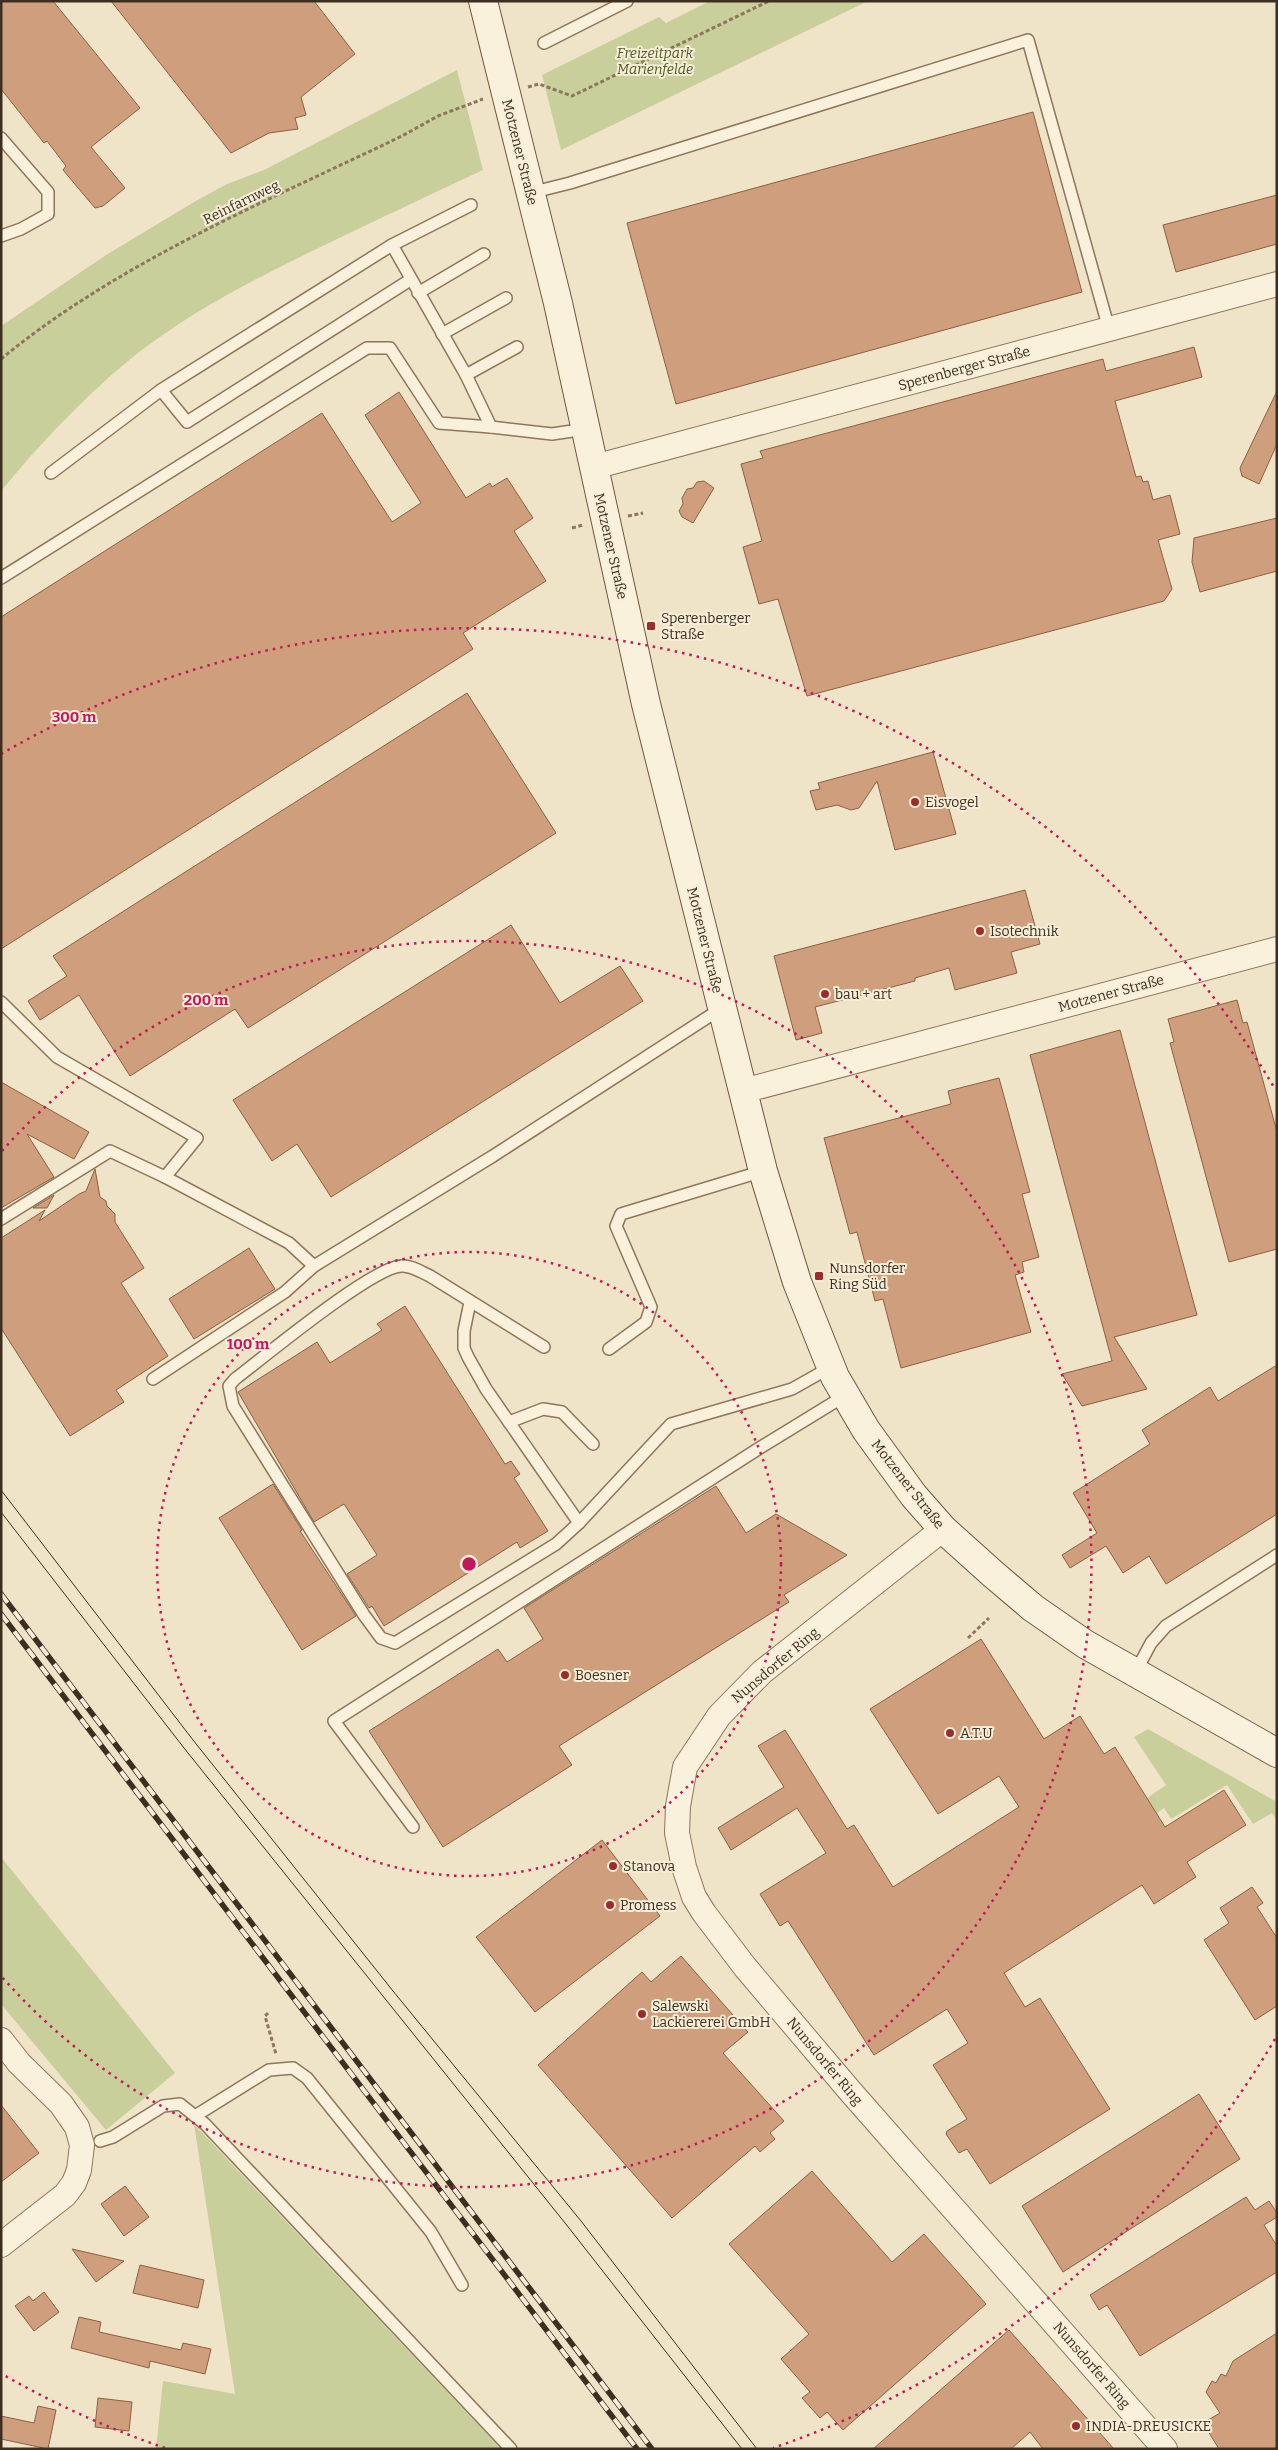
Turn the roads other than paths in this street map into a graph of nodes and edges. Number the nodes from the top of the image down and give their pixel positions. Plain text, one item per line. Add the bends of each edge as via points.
1 (482, 1) edge
2 (627, 1) edge
3 (544, 43) dead end
4 (1, 138) edge
5 (530, 193) junction
6 (471, 205) dead end
7 (1, 236) edge
8 (392, 245) junction
9 (484, 254) dead end
10 (410, 280) junction
11 (1277, 284) edge
12 (418, 293) junction
13 (506, 298) dead end
14 (1109, 329) junction
15 (442, 334) junction
16 (517, 347) dead end
17 (466, 376) junction
18 (160, 390) junction
19 (491, 427) junction
20 (586, 429) junction
21 (594, 468) junction
22 (51, 473) dead end
23 (1, 578) edge
24 (1277, 949) edge
25 (1, 1002) edge
26 (722, 1008) junction
27 (743, 1091) junction
28 (763, 1171) junction
29 (165, 1177) junction
30 (1, 1219) edge
31 (314, 1266) junction
32 (470, 1302) junction
33 (544, 1348) dead end
34 (609, 1349) dead end
35 (832, 1367) junction
36 (153, 1379) dead end
37 (846, 1395) junction
38 (509, 1422) junction
39 (593, 1444) dead end
40 (580, 1523) junction
41 (943, 1529) junction
42 (1277, 1555) edge
43 (1135, 1673) junction
44 (1277, 1753) edge
45 (413, 1827) dead end
46 (1, 2040) edge
47 (195, 2116) junction
48 (100, 2141) dead end
49 (1, 2244) edge
50 (462, 2285) dead end
51 (511, 2449) edge
52 (1165, 2449) edge

1 - 5 street, Motzener Straße
2 - 3 lane
4 - 7 lane via 48,192 48,214
5 - 14 lane via 1028,40
5 - 20 street, Motzener Straße
6 - 8 lane
8 - 10 lane
8 - 18 lane
9 - 12 lane
10 - 12 lane
10 - 18 lane via 187,422
11 - 14 street, Sperenberger Straße
12 - 15 lane
13 - 15 lane
14 - 21 street, Sperenberger Straße
15 - 17 lane
16 - 17 lane
17 - 19 lane
18 - 22 lane
19 - 20 lane via 552,434
19 - 23 lane via 439,423 390,348 366,348
20 - 21 street, Motzener Straße
21 - 26 street, Motzener Straße via 635,659
24 - 27 street, Motzener Straße
25 - 29 lane via 57,1057 197,1138
26 - 27 street, Motzener Straße
26 - 31 lane via 501,1151
27 - 28 street, Motzener Straße
28 - 34 lane via 621,1214 616,1226 651,1307 646,1322
28 - 35 street, Motzener Straße via 797,1282
29 - 30 lane via 110,1151
29 - 31 lane via 289,1243
31 - 36 lane via 285,1292
32 - 33 lane
32 - 38 lane via 464,1348 486,1389
32 - 40 lane via 410,1267 388,1269 351,1291 235,1379 229,1386 233,1406 372,1627 381,1638 395,1643 556,1544
35 - 37 street, Motzener Straße
35 - 40 lane via 792,1389 671,1424
37 - 41 street, Motzener Straße via 892,1468
37 - 45 lane via 758,1448 334,1721
38 - 39 lane via 543,1409 562,1412
38 - 40 lane
41 - 43 street, Motzener Straße via 1034,1608 1085,1644
41 - 52 street, Nunsdorfer Ring via 762,1672 719,1716 685,1767 677,1833 684,1867 699,1905 745,1967
42 - 43 lane via 1166,1626 1151,1643
43 - 44 street, Motzener Straße
46 - 49 street via 19,2063 61,2104 77,2127 82,2145 79,2170 65,2195
47 - 48 lane via 180,2104 163,2106 113,2137
47 - 50 lane via 269,2070 293,2068 307,2078 431,2232
47 - 51 lane

